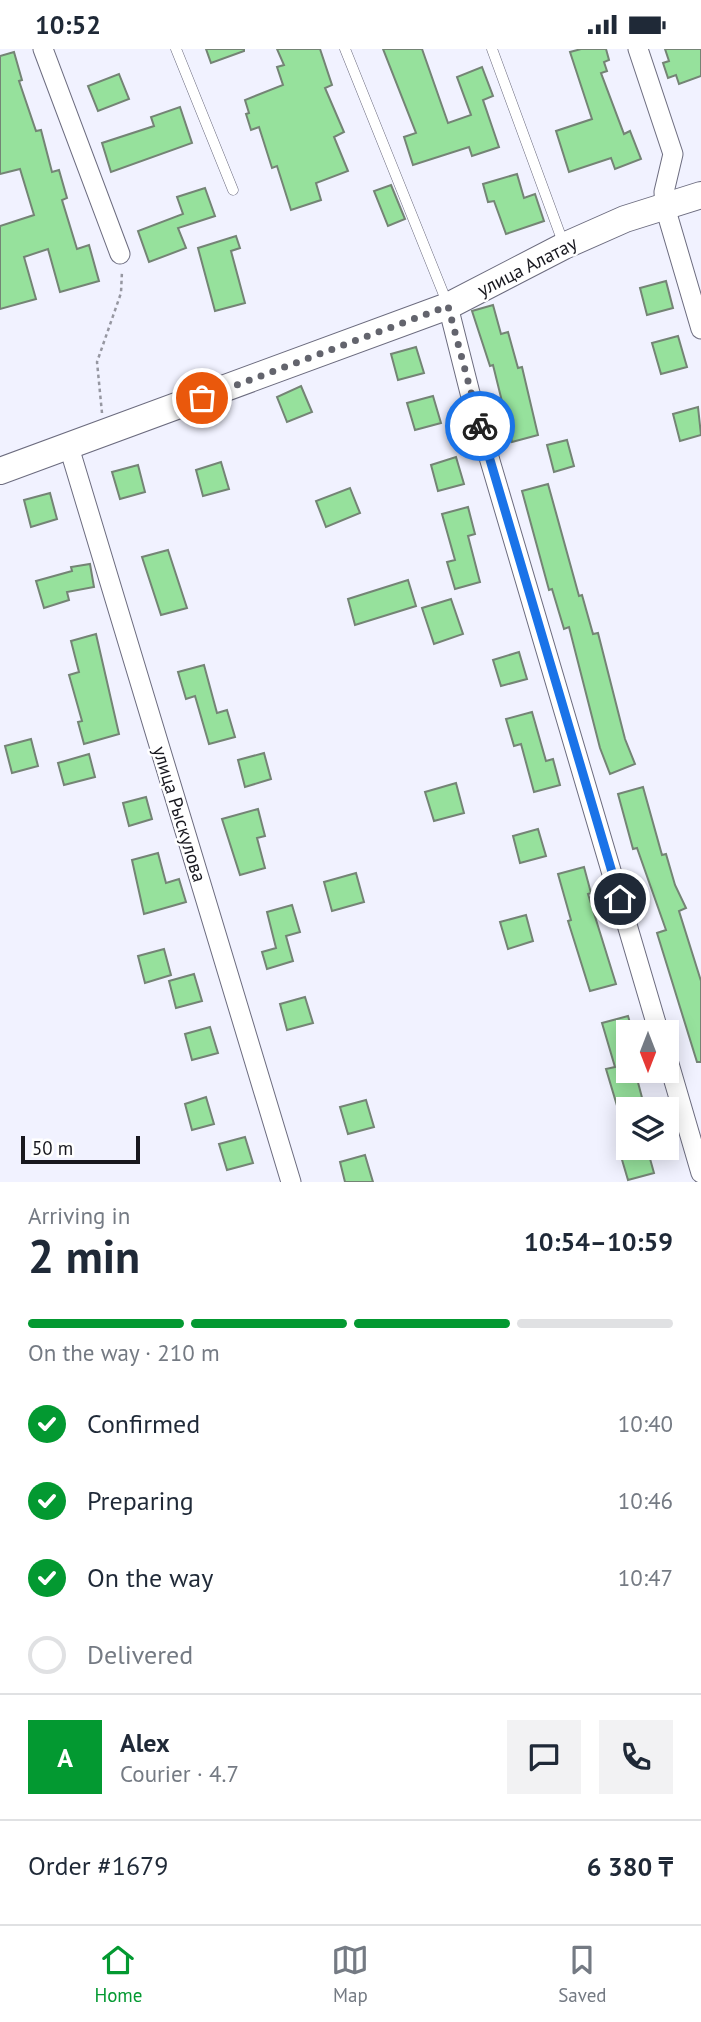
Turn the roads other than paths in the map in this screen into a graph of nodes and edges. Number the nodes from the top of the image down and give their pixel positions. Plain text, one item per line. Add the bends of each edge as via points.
1 (43, 49) edge
2 (176, 49) edge
3 (345, 49) edge
4 (492, 49) edge
5 (638, 49) edge
6 (233, 190) dead end
7 (701, 195) edge
8 (665, 207) junction
9 (564, 246) junction
10 (120, 254) road end
11 (448, 306) junction
12 (701, 329) edge
13 (69, 447) junction
14 (0, 471) edge
15 (655, 1020) edge
16 (675, 1083) edge
17 (701, 1173) edge
18 (291, 1182) edge

1 - 10 street
2 - 6 lane
3 - 11 lane
4 - 9 lane
5 - 8 street via 673,154
7 - 8 street, улица Алатау
8 - 9 street, улица Алатау
8 - 12 street
9 - 11 street, улица Алатау
11 - 13 street, улица Алатау
11 - 15 street
13 - 14 street, улица Алатау
13 - 18 street, улица Рыскулова
16 - 17 street

